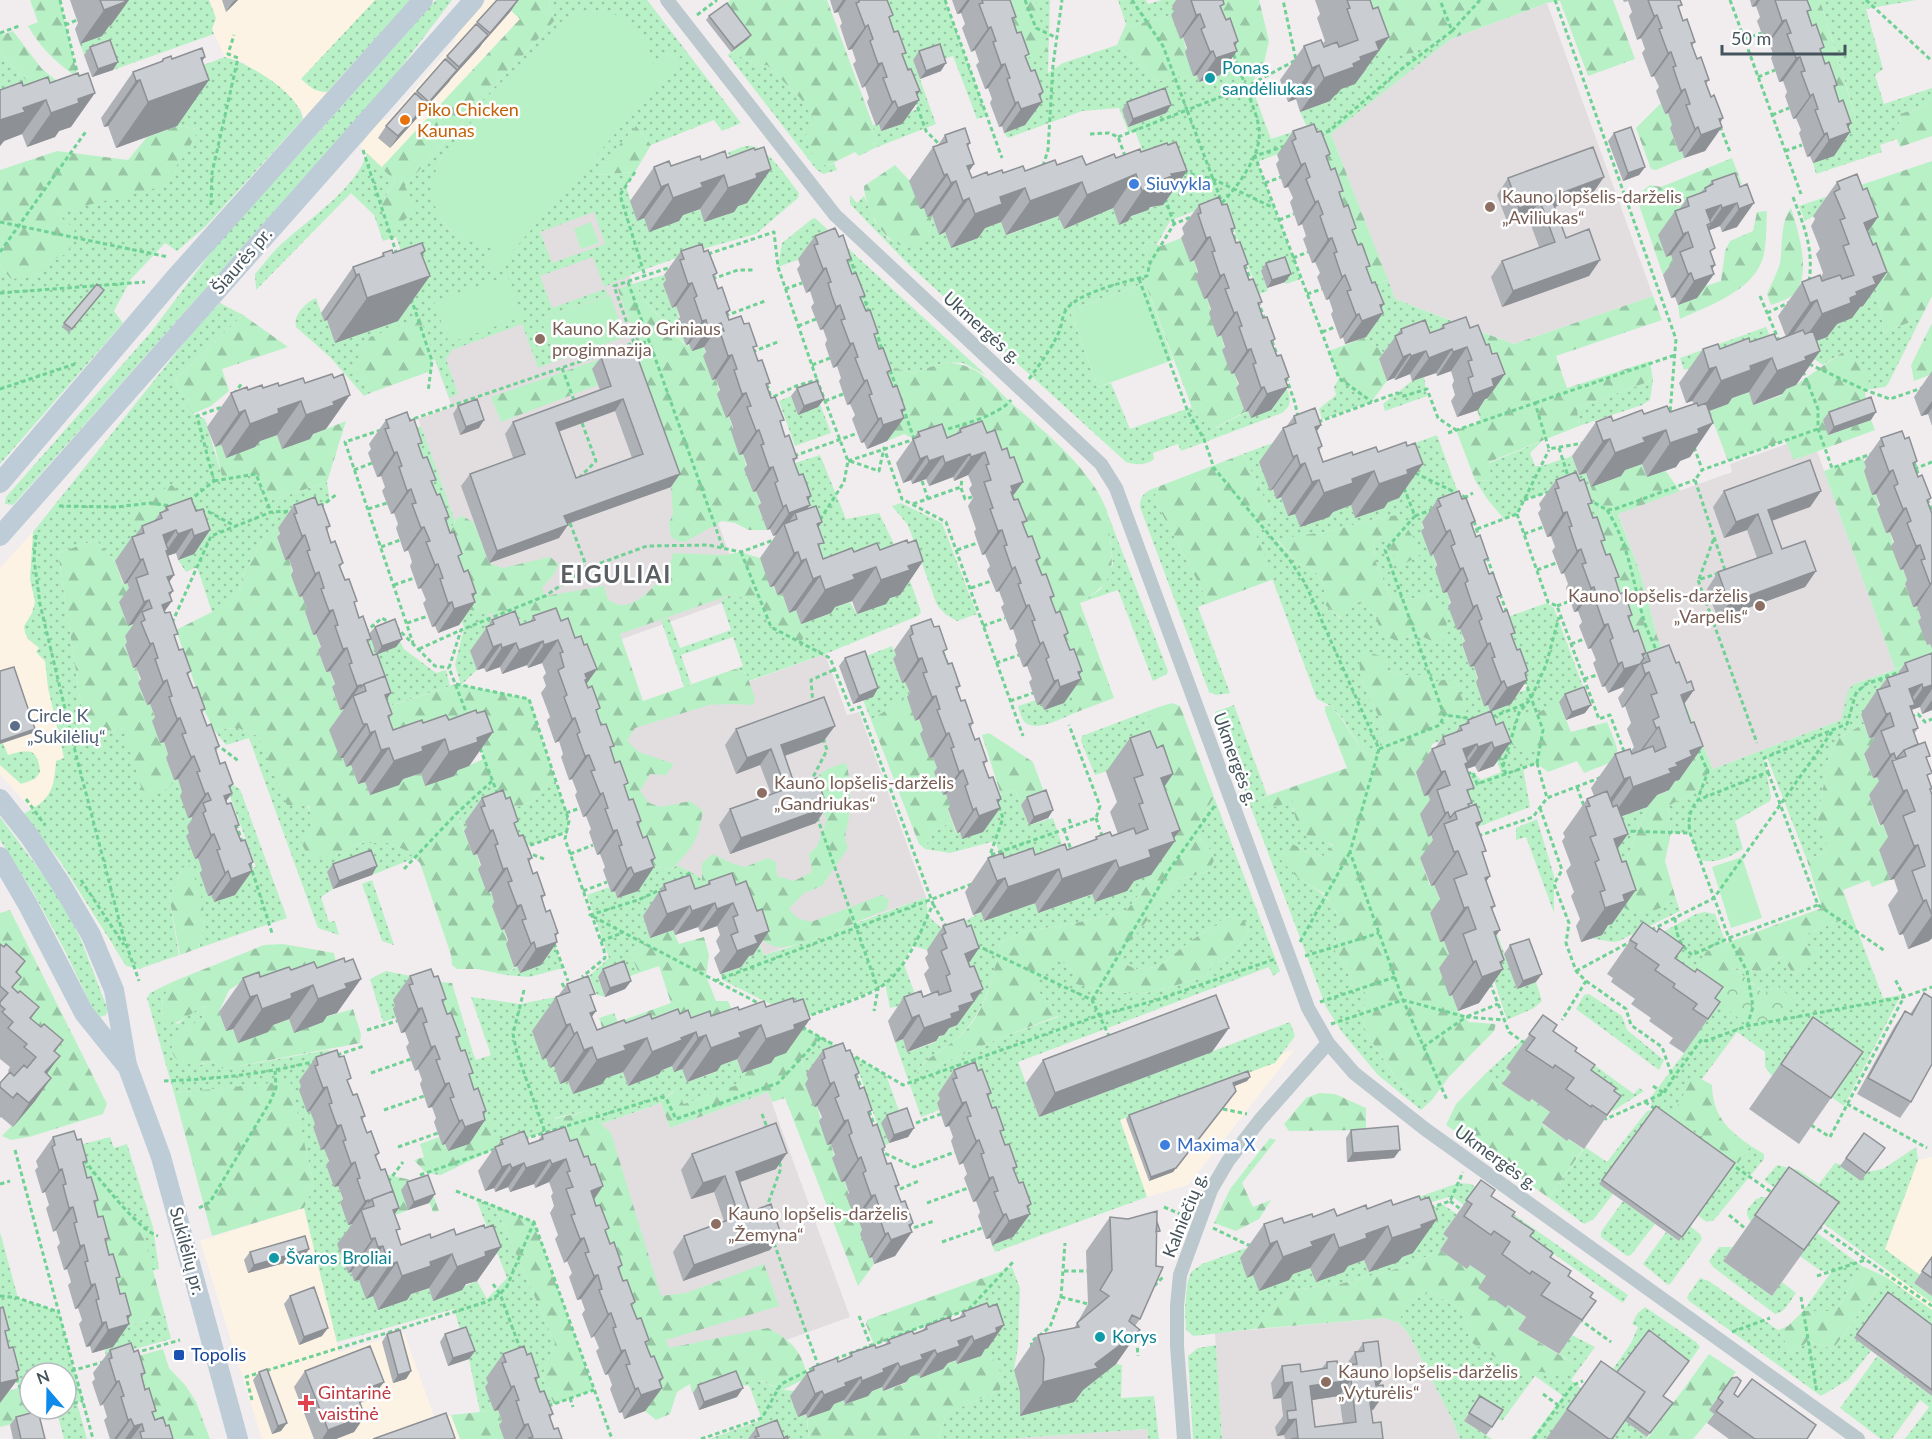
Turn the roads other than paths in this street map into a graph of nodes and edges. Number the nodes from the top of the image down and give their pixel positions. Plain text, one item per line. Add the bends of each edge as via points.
1 (423, 0) edge
2 (474, 0) edge
3 (667, 0) edge
4 (0, 483) edge
5 (4, 524) edge
6 (0, 799) edge
7 (0, 856) edge
8 (1328, 1043) junction
9 (126, 1065) junction
10 (238, 1439) edge
11 (1184, 1439) edge
12 (1858, 1439) edge

1 - 4 main road via 174,279
2 - 5 main road, Šiaurės pr.
3 - 8 street, Ukmergės g. via 835,215 1101,464 1116,488 1308,1008
6 - 9 main road, Sukilėlių pr. via 30,837 91,935 114,990
7 - 9 main road, Sukilėlių pr. via 84,1013
8 - 11 street, Kalniečių g. via 1228,1161 1199,1222 1180,1275 1177,1306
8 - 12 street, Ukmergės g. via 1354,1072 1425,1129
9 - 10 main road, Sukilėlių pr. via 161,1157

